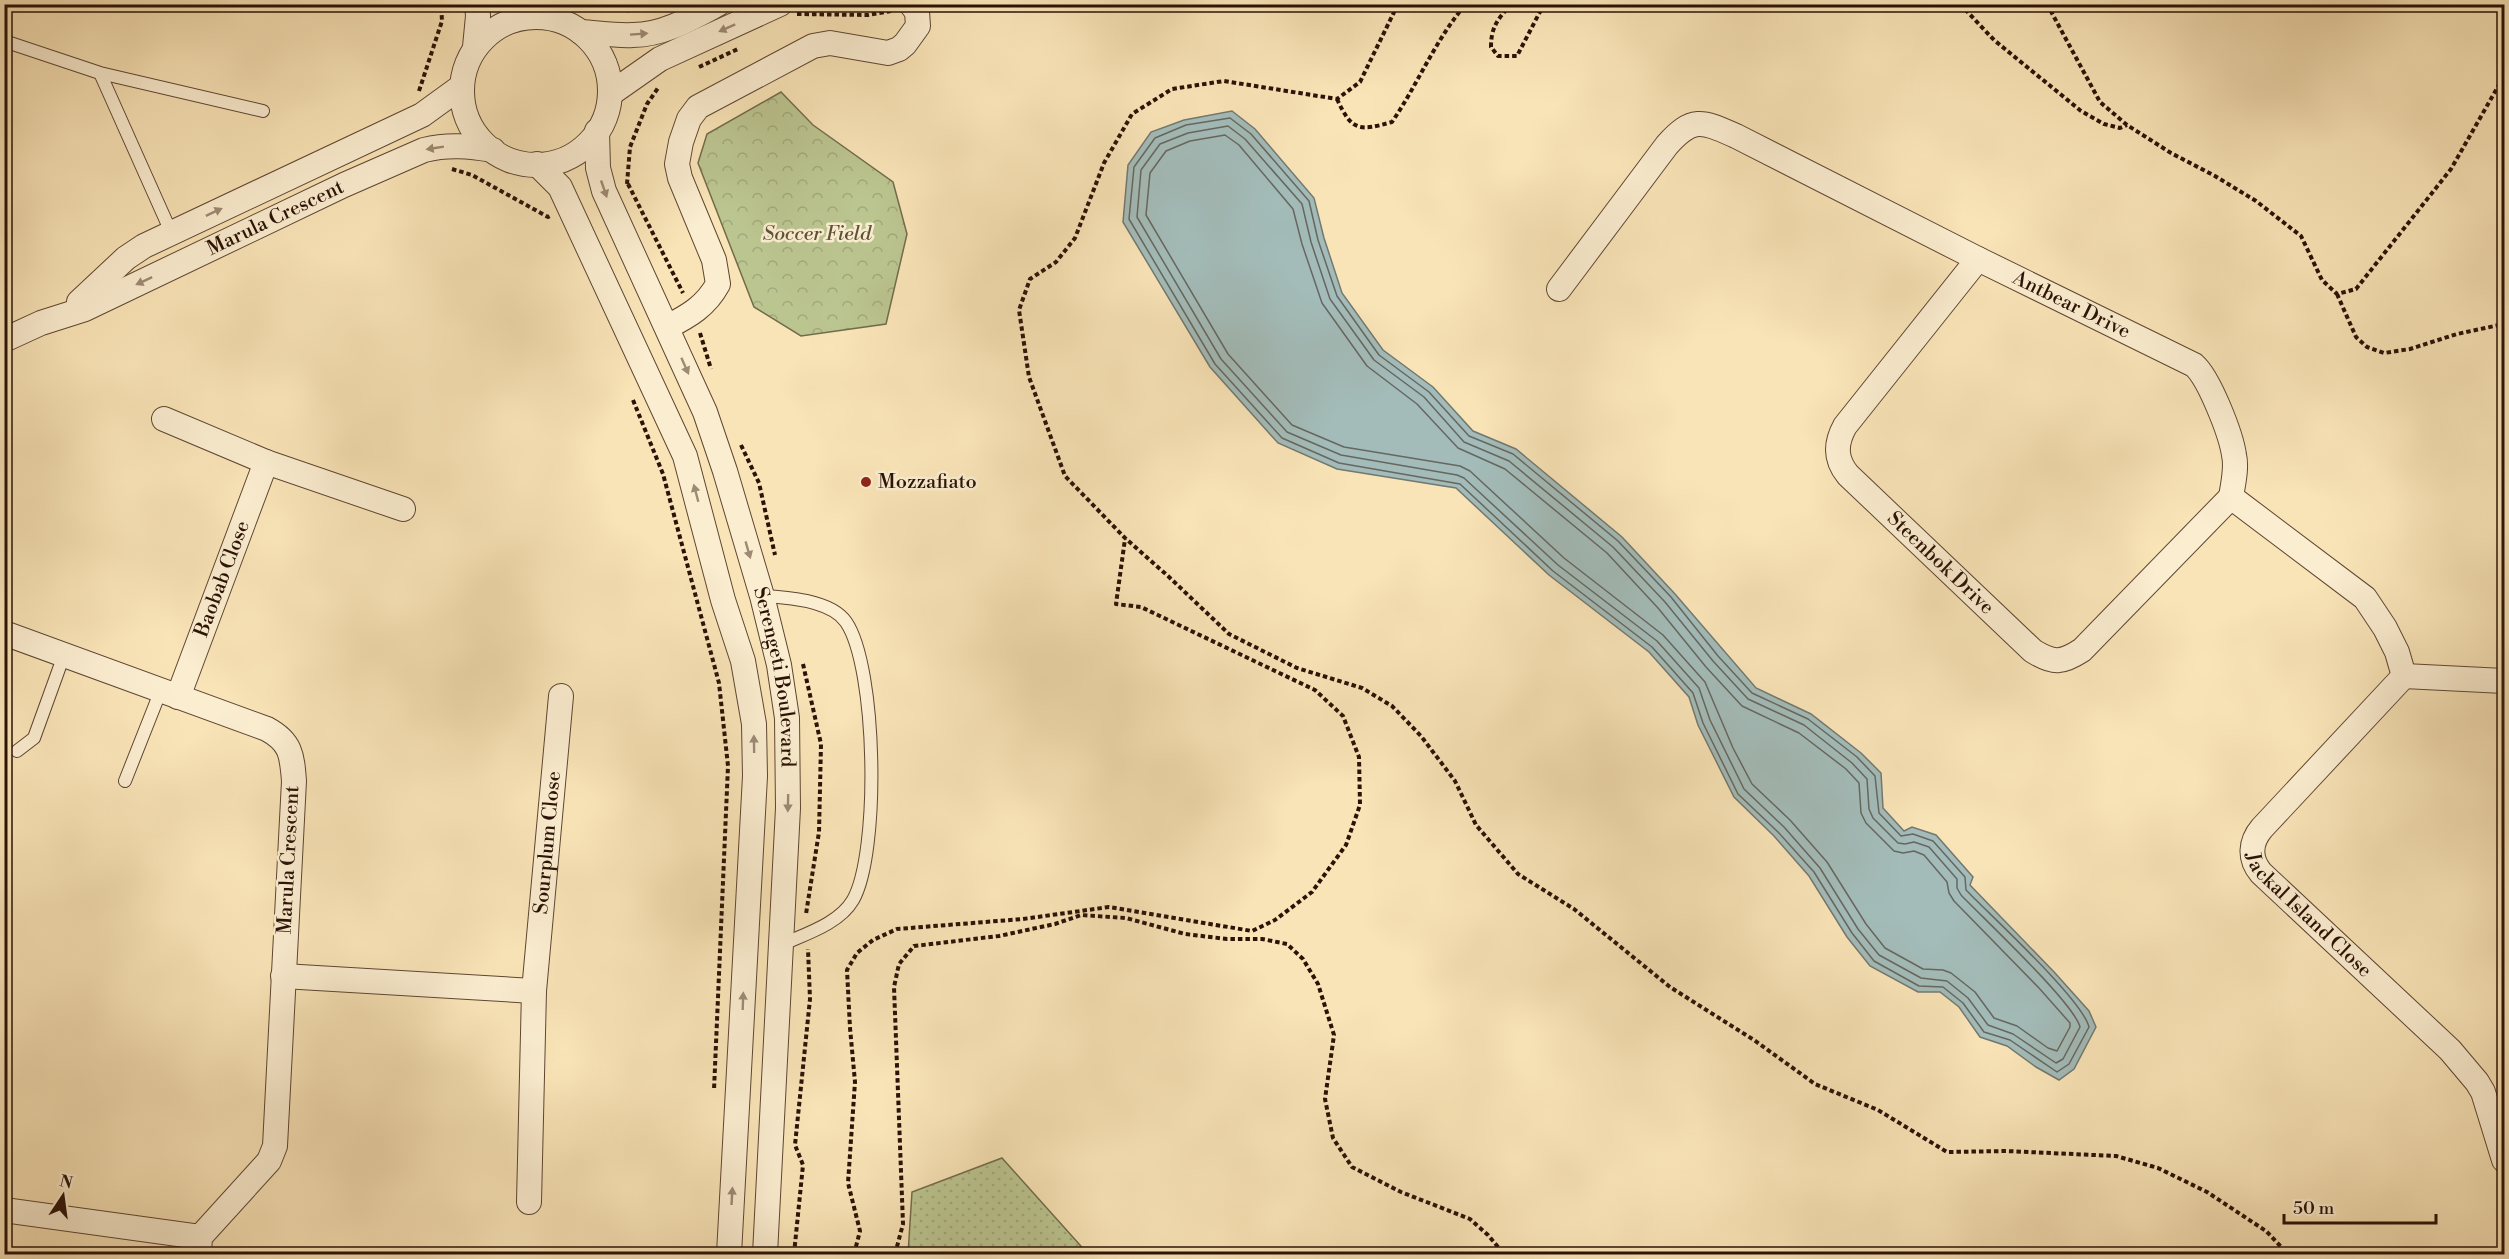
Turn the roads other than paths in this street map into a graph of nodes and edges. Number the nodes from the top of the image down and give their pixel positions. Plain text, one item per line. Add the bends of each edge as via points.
1 (477, 4) edge
2 (718, 4) edge
3 (911, 4) edge
4 (788, 9) edge
5 (536, 11) edge
6 (581, 32) junction
7 (4, 41) edge
8 (475, 47) junction
9 (100, 73) junction
10 (462, 86) junction
11 (610, 94) junction
12 (263, 111) dead end
13 (597, 131) junction
14 (493, 150) junction
15 (537, 164) junction
16 (239, 200) junction
17 (253, 229) junction
18 (171, 232) junction
19 (1978, 259) junction
20 (184, 263) junction
21 (1559, 289) dead end
22 (64, 316) junction
23 (667, 327) junction
24 (4, 340) edge
25 (164, 419) dead end
26 (266, 462) junction
27 (2231, 497) junction
28 (403, 509) dead end
29 (762, 596) junction
30 (4, 633) edge
31 (64, 655) junction
32 (2404, 676) junction
33 (2505, 681) edge
34 (170, 693) junction
35 (561, 696) dead end
36 (17, 751) dead end
37 (125, 781) dead end
38 (781, 945) junction
39 (283, 976) junction
40 (534, 991) junction
41 (2505, 1160) edge
42 (529, 1202) dead end
43 (4, 1210) edge
44 (200, 1246) edge
45 (729, 1254) edge
46 (765, 1254) edge

1 - 8 street
6 -> 2 street via 651,33
3 - 23 street via 917,12 918,26 899,49 888,53 821,43 698,107 689,119 678,164 680,178 714,260 718,284 707,302 694,313
4 -> 11 street via 660,59
5 - 6 street
5 - 8 street via 492,30
6 - 11 street via 597,49 607,70
7 - 9 lane
8 - 10 street
9 - 12 lane
9 - 18 lane
10 - 14 street via 466,118 480,140
10 - 16 street, Marula Crescent via 422,115
11 - 13 street via 606,117
13 - 15 street via 573,155
13 -> 23 street, Serengeti Boulevard via 598,168 604,191
14 - 15 street via 524,164
14 -> 17 street, Marula Crescent via 466,146 424,150
45 -> 15 street, Serengeti Boulevard via 755,776 754,724 743,661 685,456 560,187
16 - 17 street
18 -> 16 street, Marula Crescent
17 - 20 street, Marula Crescent
18 - 20 street
18 - 22 street, Marula Crescent via 126,258
19 - 21 street, Antbear Drive via 1796,165 1721,129 1698,123 1681,130 1667,145
19 - 27 street, Antbear Drive via 2202,372 2234,454
19 - 27 street, Steenbok Drive via 1845,426 1837,456 1848,475 2033,651 2060,661 2082,650
20 -> 22 street, Marula Crescent
22 - 24 street, Marula Crescent
23 -> 29 street, Serengeti Boulevard via 705,412
25 - 26 street
26 - 28 street
26 - 34 street, Baobab Close
27 - 32 street via 2365,598 2397,652
29 -> 38 street, Serengeti Boulevard via 787,718 788,808
29 - 38 lane via 786,597 832,608 846,622 860,652 872,736 868,847 861,883 836,919
30 - 31 street, Marula Crescent
31 - 34 street, Marula Crescent
31 - 36 lane via 34,738
32 - 33 street
32 - 41 street, Jackal Island Close via 2262,828 2251,853 2261,873 2471,1074 2482,1092
34 - 37 lane
34 - 39 street, Marula Crescent via 267,729 288,745 294,781
35 - 40 street, Sourplum Close
38 - 46 street, Serengeti Boulevard
39 - 40 street
39 - 44 street, Marula Crescent via 273,1152
40 - 42 street, Sourplum Close
43 - 44 street

